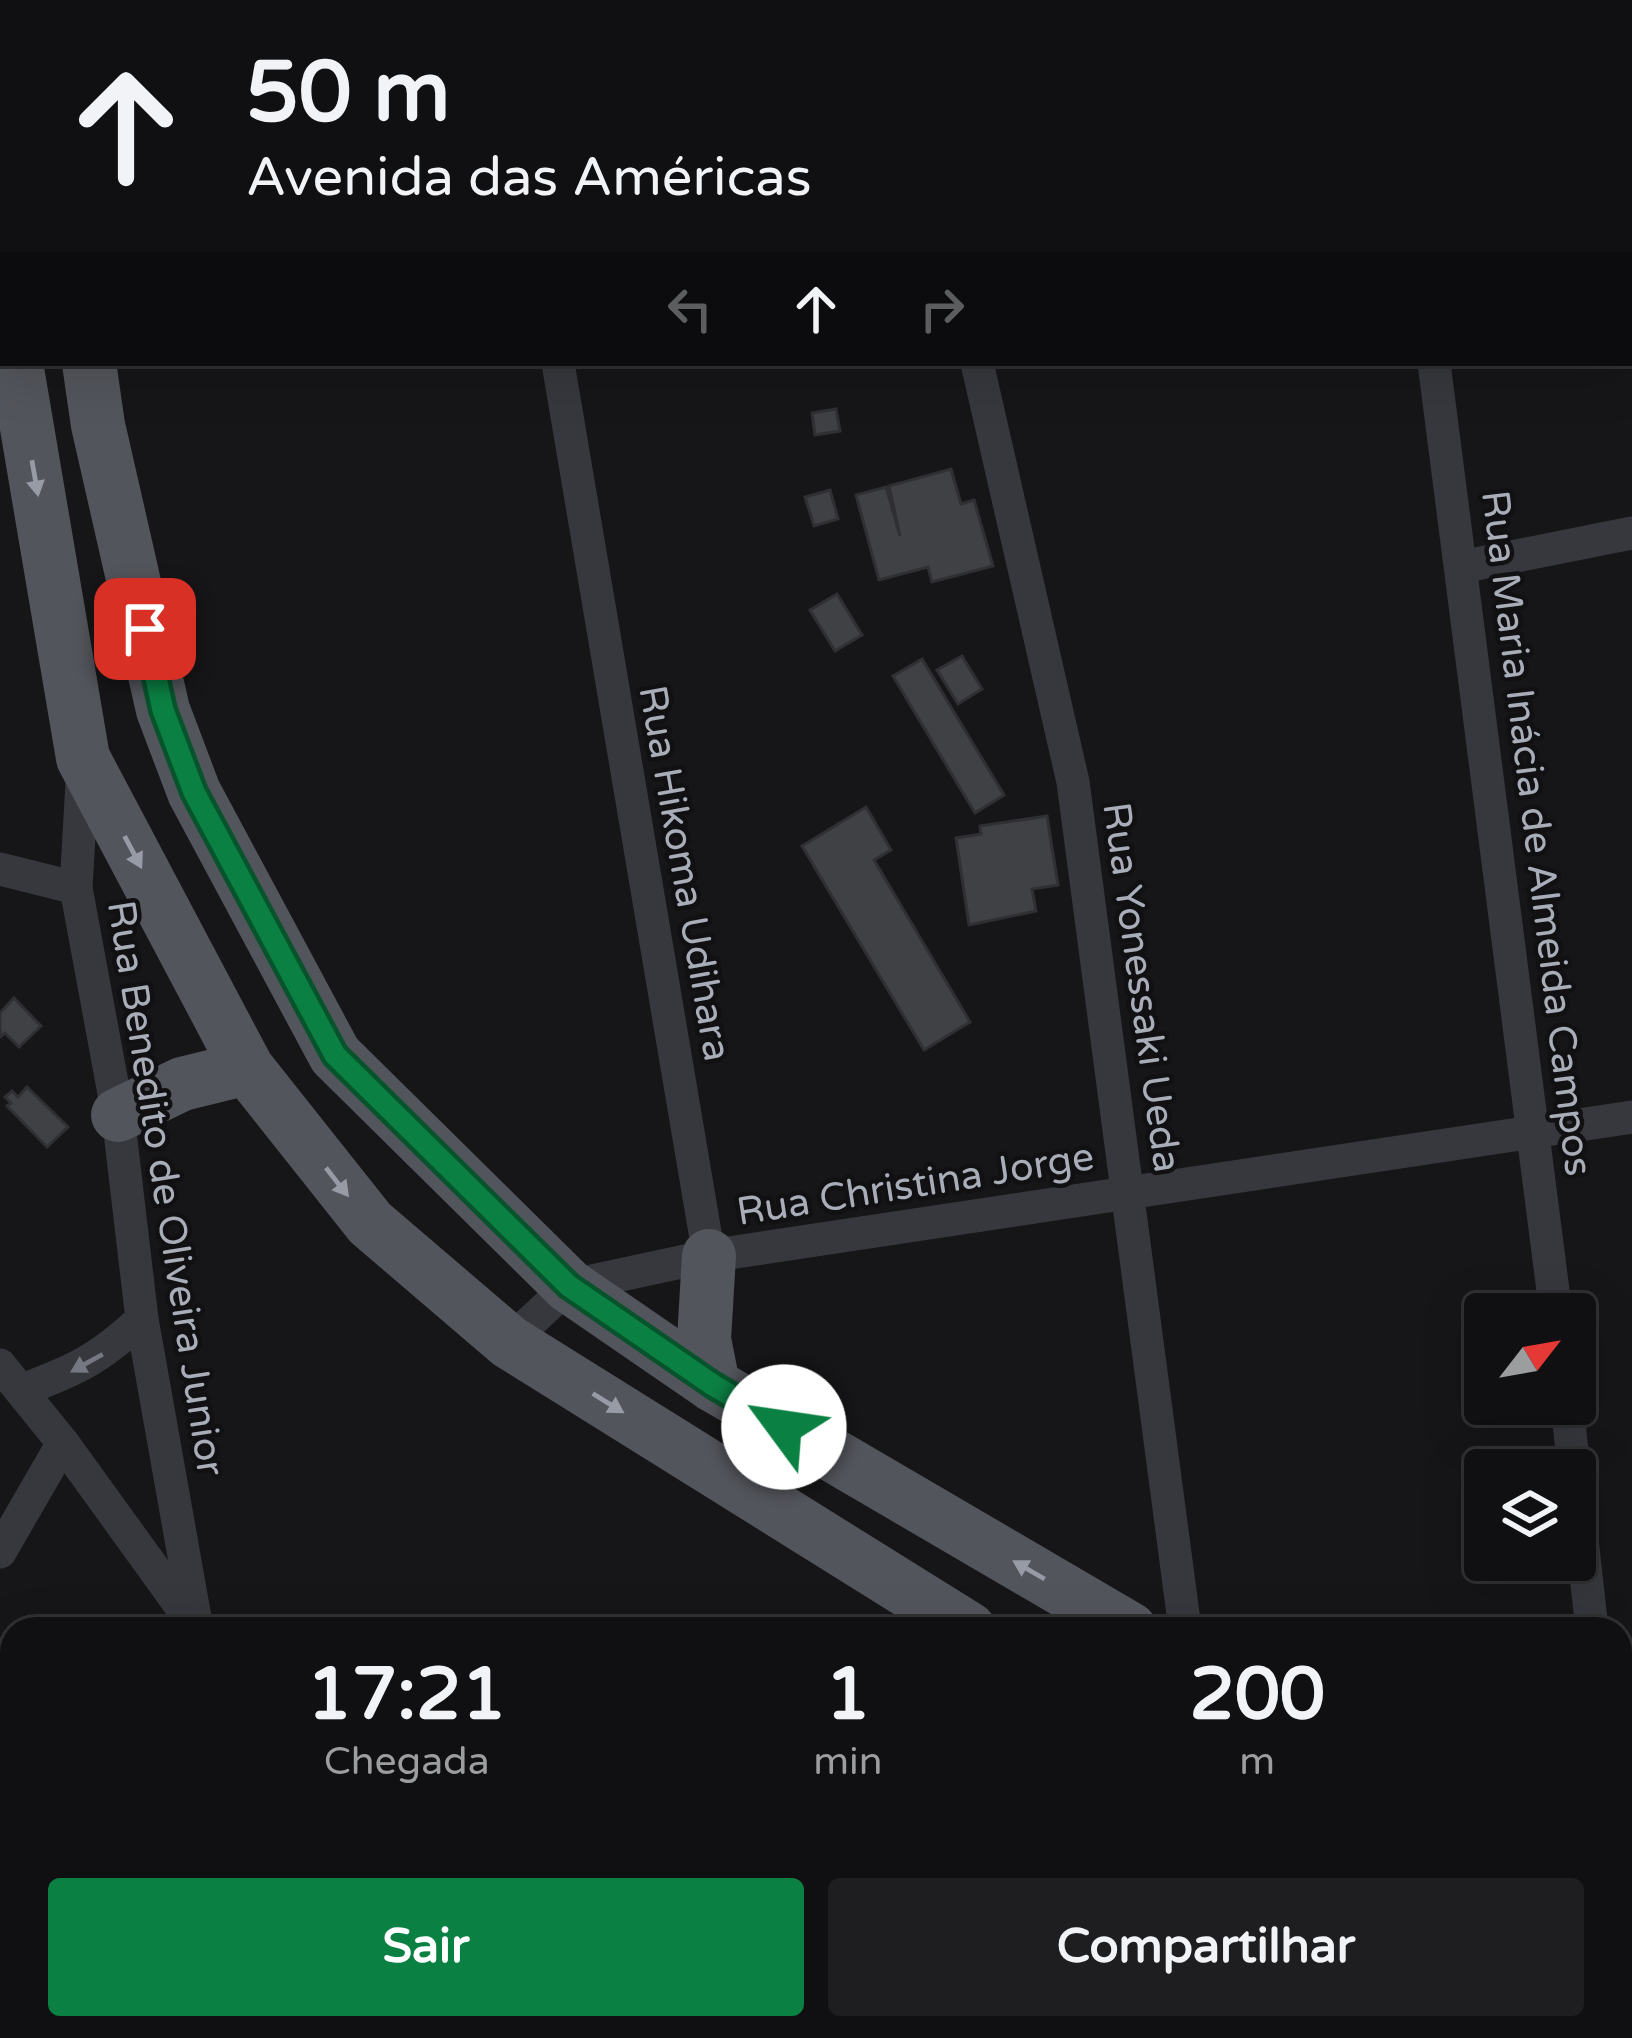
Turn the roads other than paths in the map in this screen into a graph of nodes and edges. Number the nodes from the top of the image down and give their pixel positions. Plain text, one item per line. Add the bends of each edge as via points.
1 (17, 366) edge
2 (88, 366) edge
3 (559, 366) edge
4 (978, 366) edge
5 (1434, 366) edge
6 (1632, 532) edge
7 (1461, 567) junction
8 (83, 758) junction
9 (0, 869) edge
10 (76, 888) junction
11 (247, 1068) junction
12 (118, 1115) junction
13 (1632, 1117) edge
14 (1535, 1132) junction
15 (1129, 1192) junction
16 (709, 1256) junction
17 (569, 1286) junction
18 (1554, 1293) edge
19 (142, 1319) junction
20 (508, 1342) junction
21 (11, 1378) edge
22 (713, 1385) junction
23 (62, 1443) junction
24 (0, 1552) edge
25 (1587, 1581) edge
26 (188, 1617) edge
27 (195, 1617) edge
28 (950, 1617) edge
29 (1109, 1617) edge
30 (1183, 1617) edge
31 (1591, 1617) edge

1 -> 8 main road
2 - 17 main road via 163,710 194,792 335,1055
3 - 16 street, Rua Hikoma Udihara
4 - 15 street, Rua Yonessaki Ueda via 1073,782
5 - 7 street, Rua Maria Inácia de Almeida Campos
6 - 7 street
7 - 14 street, Rua Maria Inácia de Almeida Campos
8 - 10 street, Rua Benedito de Oliveira Junior
8 -> 11 main road
9 - 10 street
10 - 12 street, Rua Benedito de Oliveira Junior
11 - 12 main road via 182,1084
11 -> 20 main road via 370,1223
12 - 19 street, Rua Benedito de Oliveira Junior
13 - 14 street, Rua Christina Jorge
14 - 15 street, Rua Christina Jorge
14 - 18 street, Rua Maria Inácia de Almeida Campos
15 - 16 street, Rua Christina Jorge
15 - 30 street, Rua Yonessaki Ueda
16 - 17 street
16 - 22 main road via 704,1339
17 - 20 street
17 - 22 main road
19 -> 21 street via 80,1369
19 - 27 street, Rua Benedito de Oliveira Junior
20 -> 28 main road
21 - 23 street
29 -> 22 main road
23 - 24 street
23 - 26 street
25 - 31 street

